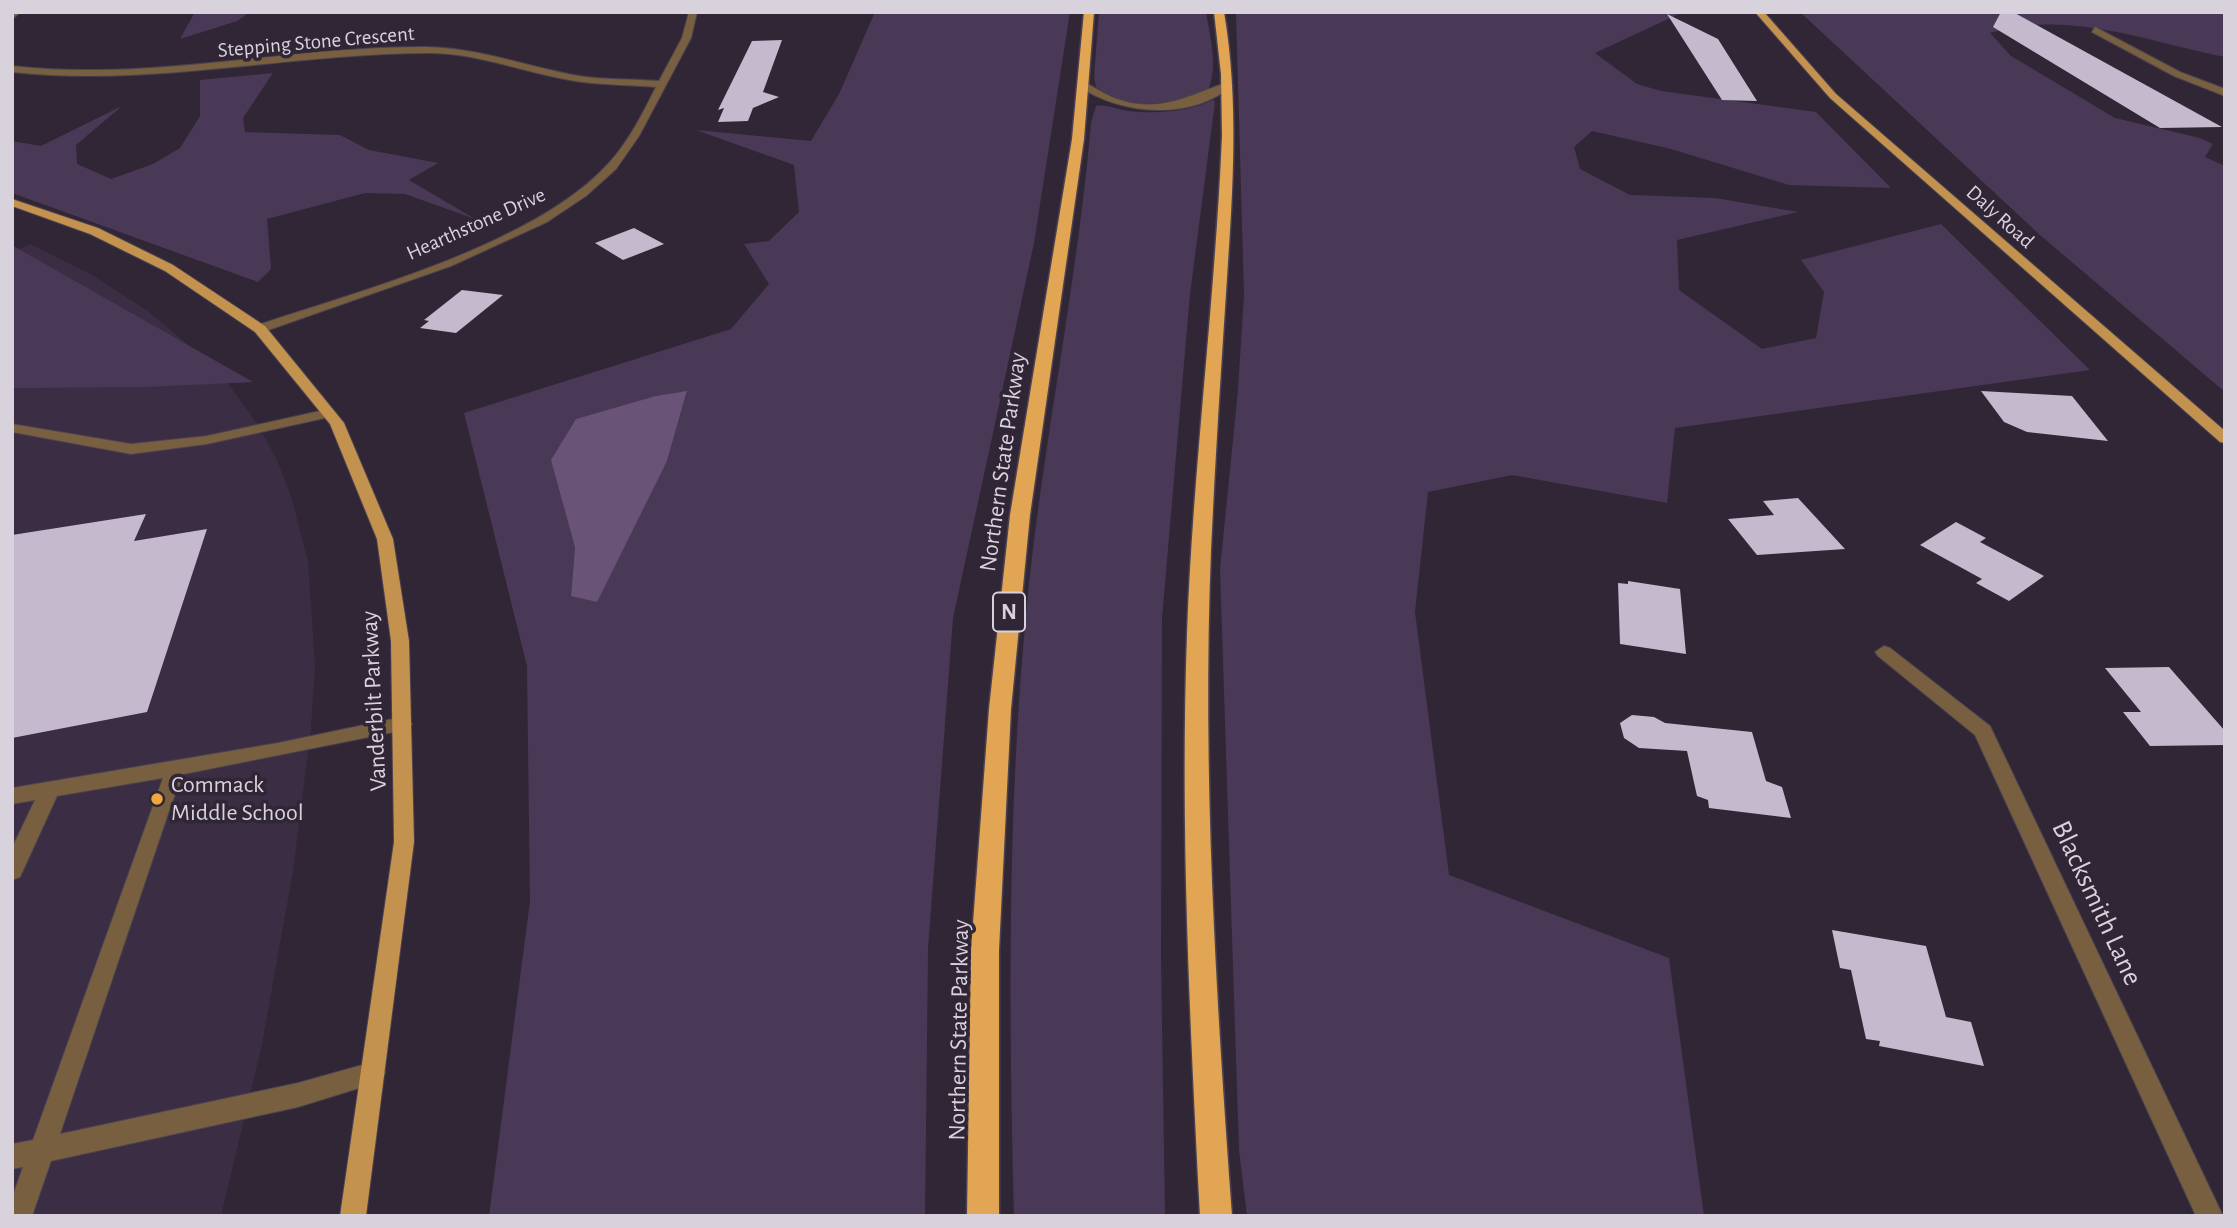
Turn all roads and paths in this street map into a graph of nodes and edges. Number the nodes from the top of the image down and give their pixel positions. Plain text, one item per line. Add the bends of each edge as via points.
1 (17, 12) edge
2 (693, 12) edge
3 (1089, 12) edge
4 (1219, 12) edge
5 (1759, 12) edge
6 (12, 16) edge
7 (2095, 30) dead end
8 (12, 69) edge
9 (662, 84) junction
10 (1083, 85) junction
11 (1228, 85) junction
12 (2225, 93) edge
13 (12, 202) edge
14 (260, 329) junction
15 (329, 413) junction
16 (12, 428) edge
17 (32, 432) junction
18 (2225, 439) edge
19 (12, 444) edge
20 (1884, 652) dead end
21 (402, 724) junction
22 (178, 766) junction
23 (50, 790) junction
24 (12, 796) edge
25 (12, 871) edge
26 (373, 1073) junction
27 (43, 1150) junction
28 (12, 1157) edge
29 (19, 1216) edge
30 (353, 1216) edge
31 (983, 1216) edge
32 (1216, 1216) edge
33 (2210, 1216) edge

1 - 6 street
2 - 9 street, Hearthstone Drive via 686,38
3 - 10 highway, Northern State Parkway / N
4 - 11 highway
5 - 18 main road, Daly Road via 1833,96
7 - 12 street via 2177,74
8 - 9 street, Stepping Stone Crescent via 57,74 148,72 341,53 428,50 466,53 581,79
9 - 14 street, Hearthstone Drive via 611,168 545,217 408,277
10 - 11 street via 1109,100 1146,107 1194,102
10 - 31 highway, Northern State Parkway / N via 1020,515 1000,709 985,950
11 - 32 highway via 1228,161 1201,551 1196,707 1200,922
13 - 14 main road, Vanderbilt Parkway via 94,231 169,268
14 - 15 main road, Vanderbilt Parkway
15 - 17 street via 207,440 131,449
15 - 21 main road, Vanderbilt Parkway via 385,539 400,641
16 - 17 street
17 - 19 street
20 - 33 street, Blacksmith Lane via 1983,731
21 - 22 street
21 - 26 main road, Vanderbilt Parkway via 404,842
22 - 23 street
22 - 27 street
23 - 24 street
23 - 25 street
26 - 27 street via 298,1095
26 - 30 main road, Vanderbilt Parkway
27 - 28 street
27 - 29 street

